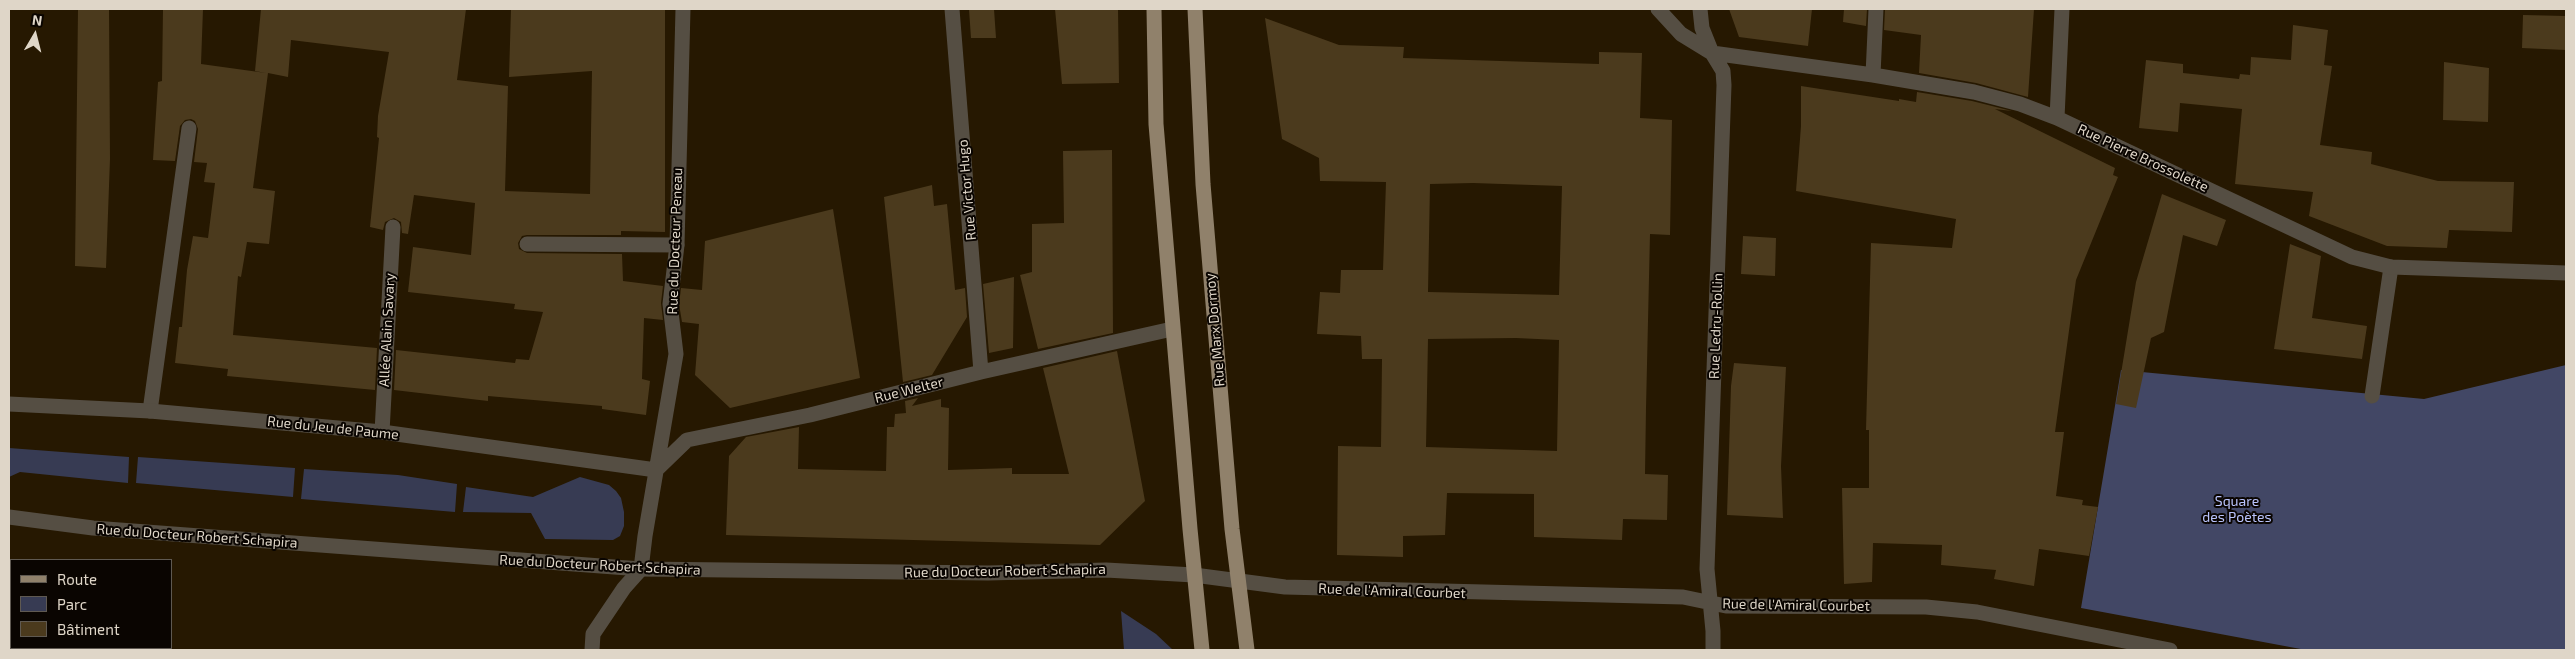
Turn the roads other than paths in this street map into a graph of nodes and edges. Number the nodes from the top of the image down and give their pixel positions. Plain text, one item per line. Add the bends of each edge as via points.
1 (683, 9) edge
2 (952, 9) edge
3 (1154, 9) edge
4 (1195, 9) edge
5 (1658, 9) edge
6 (1700, 9) edge
7 (1876, 9) edge
8 (2062, 9) edge
9 (1712, 53) junction
10 (1873, 75) junction
11 (2057, 118) junction
12 (190, 128) dead end
13 (393, 227) dead end
14 (527, 244) dead end
15 (677, 245) junction
16 (2391, 267) junction
17 (2566, 273) edge
18 (1172, 329) junction
19 (982, 372) junction
20 (2372, 396) dead end
21 (9, 404) edge
22 (150, 411) junction
23 (382, 432) junction
24 (656, 470) junction
25 (9, 517) edge
26 (641, 569) junction
27 (1194, 575) junction
28 (1238, 580) junction
29 (1710, 601) junction
30 (592, 650) edge
31 (1202, 650) edge
32 (1247, 650) edge
33 (1713, 650) edge
34 (2170, 650) edge

1 - 15 street, Rue du Docteur Peneau
2 - 19 street, Rue Victor Hugo
3 - 18 main road via 1156,124
4 - 28 main road, Rue Marx Dormoy via 1202,184
5 - 9 street via 1681,34
6 - 9 street, Rue Ledru-Rollin via 1702,28
7 - 10 street
8 - 11 street
9 - 10 street, Rue Pierre Brossolette
9 - 29 street, Rue Ledru-Rollin via 1723,71 1724,85 1707,570
10 - 11 street, Rue Pierre Brossolette via 1998,97
11 - 16 street, Rue Pierre Brossolette via 2352,257
12 - 22 street
13 - 23 street, Allée Alain Savary
14 - 15 street
15 - 24 street, Rue du Docteur Peneau via 670,304 676,354
16 - 17 street, Rue Pierre Brossolette
16 - 20 street
18 - 19 street, Rue Welter
18 - 27 main road
19 - 24 street, Rue Welter via 810,415 687,440
21 - 22 street, Rue du Jeu de Paume
22 - 23 street, Rue du Jeu de Paume
23 - 24 street, Rue du Jeu de Paume
24 - 26 street, Rue du Docteur Peneau
25 - 26 street, Rue du Docteur Robert Schapira via 92,528
26 - 27 street, Rue du Docteur Robert Schapira via 978,573 1106,570
26 - 30 street via 593,634
27 - 28 street, Rue du Docteur Robert Schapira
27 - 31 main road
28 - 29 street, Rue de l'Amiral Courbet via 1285,588 1684,597
28 - 32 main road, Rue Marx Dormoy
29 - 33 street, Rue Ledru-Rollin
29 - 34 street, Rue de l'Amiral Courbet via 1726,606 1926,607 1977,612

